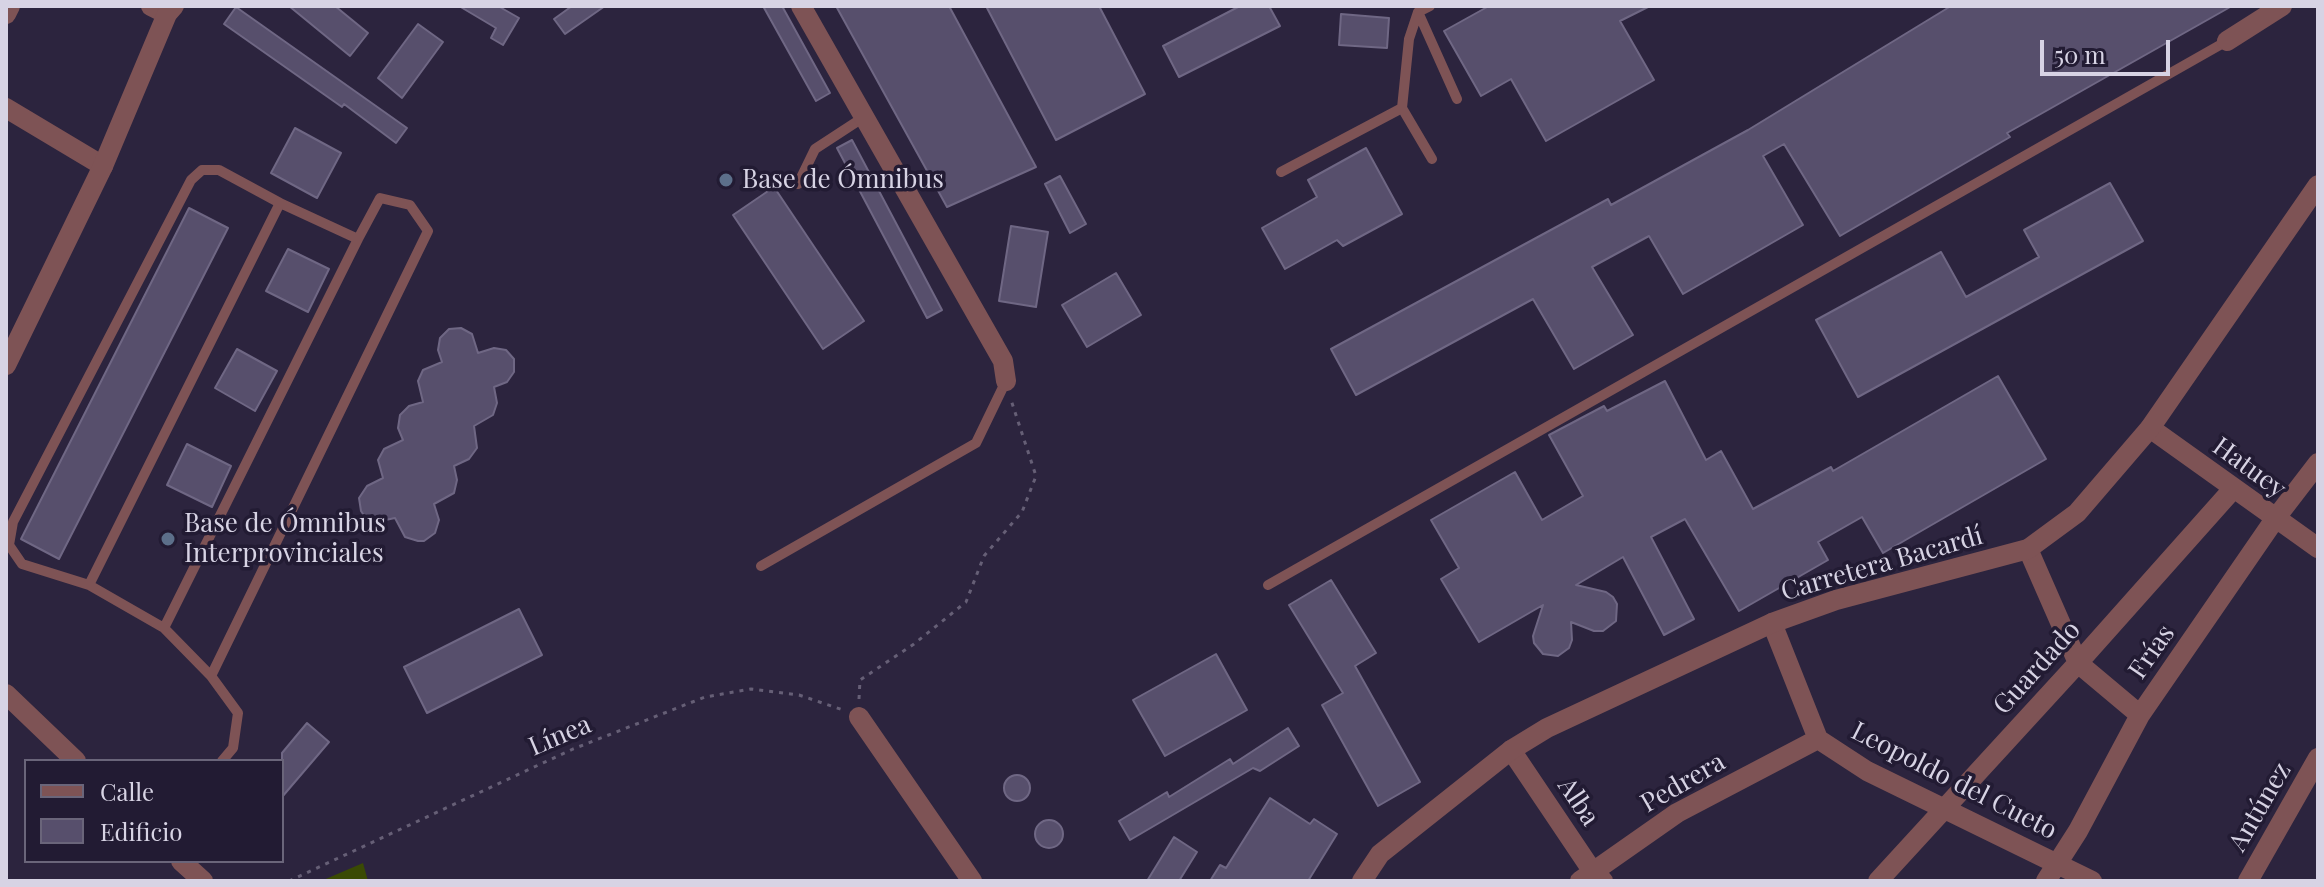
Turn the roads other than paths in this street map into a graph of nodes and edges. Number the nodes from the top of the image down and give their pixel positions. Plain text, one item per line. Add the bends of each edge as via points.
1 (10, 6) edge
2 (801, 6) edge
3 (1430, 6) edge
4 (2282, 6) edge
5 (164, 9) edge
6 (1418, 12) junction
7 (6, 14) edge
8 (2227, 41) joint
9 (1457, 99) dead end
10 (6, 108) edge
11 (1402, 108) junction
12 (864, 117) junction
13 (1432, 159) dead end
14 (103, 166) junction
15 (1281, 172) dead end
16 (798, 184) dead end
17 (2318, 185) edge
18 (280, 203) junction
19 (358, 239) junction
20 (6, 365) edge
21 (1006, 381) joint
22 (2150, 428) junction
23 (2318, 463) edge
24 (2233, 489) junction
25 (2275, 519) junction
26 (2318, 548) edge
27 (2028, 549) junction
28 (761, 566) dead end
29 (89, 585) junction
30 (1268, 585) dead end
31 (1772, 623) junction
32 (164, 628) junction
33 (2078, 663) junction
34 (211, 676) junction
35 (6, 694) edge
36 (2140, 715) junction
37 (859, 717) road end
38 (1818, 739) junction
39 (1511, 750) junction
40 (2318, 758) edge
41 (74, 759) edge
42 (224, 759) edge
43 (1944, 808) junction
44 (183, 863) edge
45 (2058, 863) junction
46 (1592, 878) edge
47 (203, 881) edge
48 (972, 881) edge
49 (1362, 881) edge
50 (1878, 881) edge
51 (2046, 881) edge
52 (2092, 881) edge
53 (2248, 881) edge

1 - 7 street
2 - 12 street
3 - 6 lane
4 - 8 street
5 - 14 street
6 - 9 lane
6 - 11 lane via 1409,39
8 - 30 lane
10 - 14 street
11 - 13 lane
11 - 15 lane
12 - 16 lane via 815,149
12 - 21 street via 1003,361
14 - 20 street
17 - 22 street, Carretera Bacardí
18 - 19 lane
18 - 29 lane
18 - 29 lane via 219,170 202,170 191,180 13,522 9,545 22,564
19 - 32 lane
19 - 34 lane via 380,198 410,205 428,231
21 - 28 lane via 976,443
22 - 24 street, Hatuey
22 - 27 street, Carretera Bacardí via 2077,513
23 - 25 street, Frías
24 - 25 street, Hatuey
24 - 33 street, Guardado
25 - 26 street, Hatuey
25 - 36 street, Frías
27 - 31 street, Carretera Bacardí via 1836,600
27 - 33 street
29 - 32 lane
31 - 38 street, Leopoldo del Cueto
31 - 39 street, Carretera Bacardí via 1547,728
32 - 34 lane
33 - 36 street
33 - 43 street, Guardado
34 - 42 lane via 238,713 233,748
35 - 41 street
36 - 45 street, Frías
37 - 48 street
38 - 43 street, Leopoldo del Cueto via 1867,771
38 - 46 street, Pedrera via 1677,813
39 - 46 street, Alba
39 - 49 street, Carretera Bacardí via 1380,854
40 - 53 street, Antúnez
43 - 45 street, Leopoldo del Cueto
43 - 50 street, Guardado
44 - 47 street
45 - 51 street, Frías
45 - 52 street, Leopoldo del Cueto

